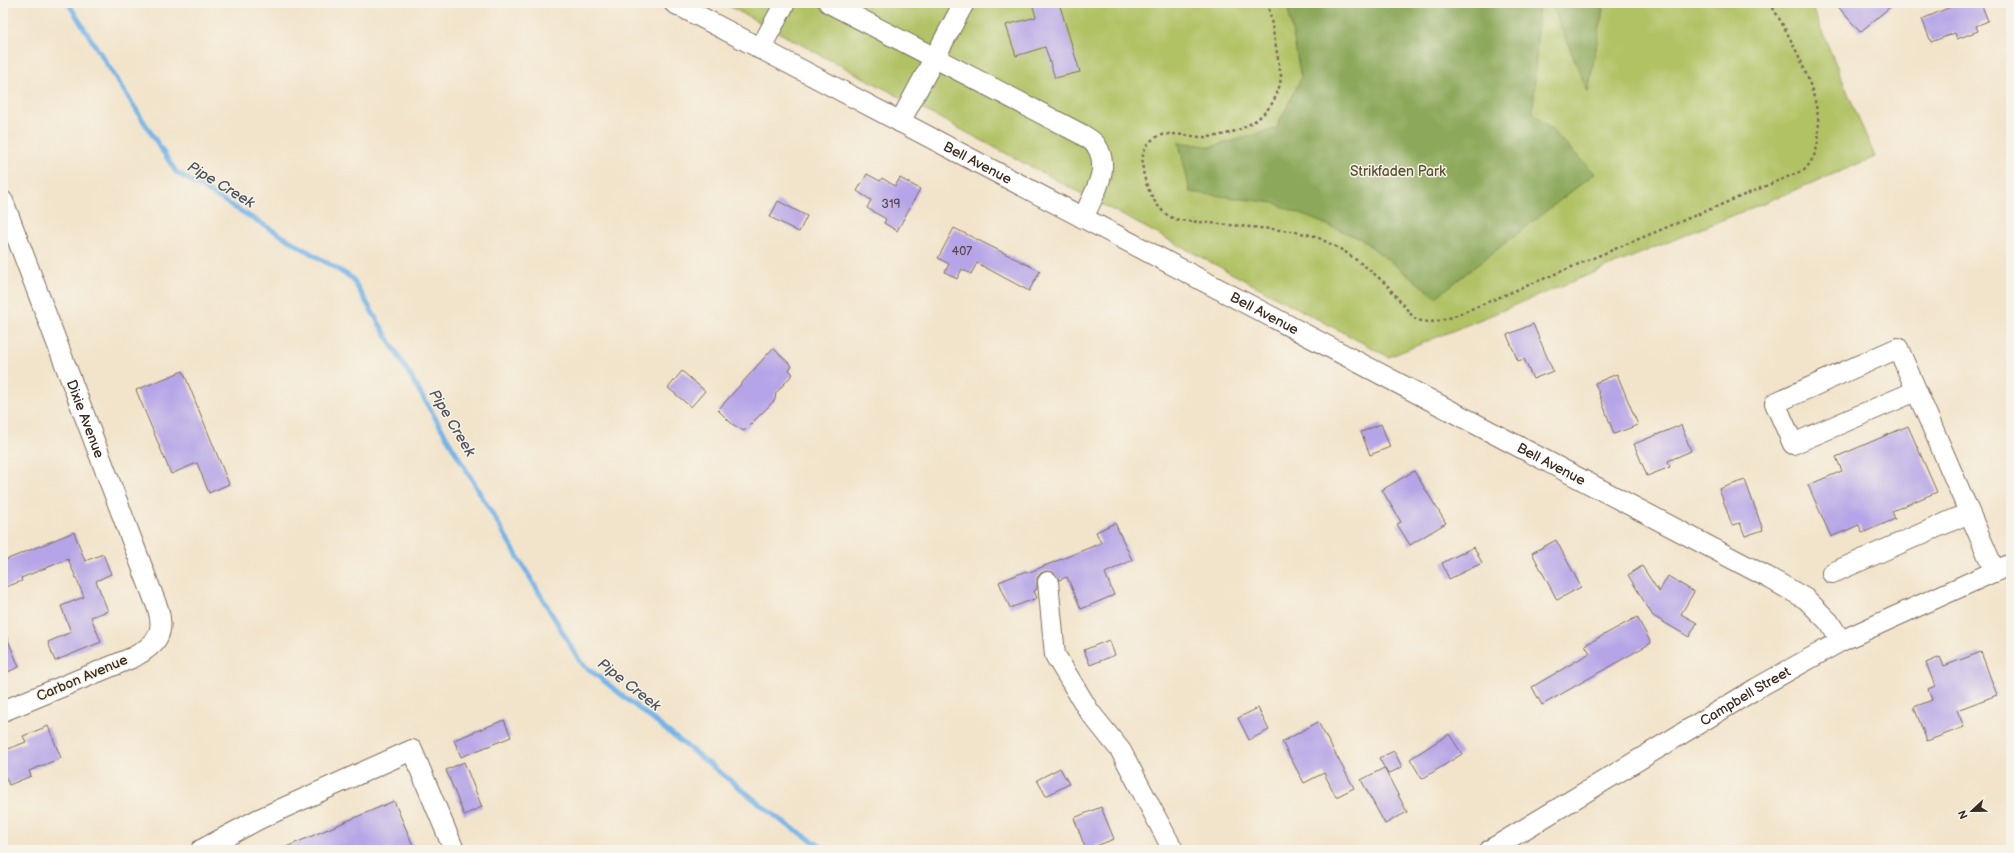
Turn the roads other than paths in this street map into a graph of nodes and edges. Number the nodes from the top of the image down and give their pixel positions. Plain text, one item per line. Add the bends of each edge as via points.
1 (674, 3) edge
2 (785, 3) edge
3 (829, 3) edge
4 (964, 3) edge
5 (760, 49) junction
6 (935, 58) junction
7 (900, 122) junction
8 (3, 201) edge
9 (1083, 218) junction
10 (1916, 391) junction
11 (1969, 513) junction
12 (2003, 568) edge
13 (1832, 573) dead end
14 (1048, 582) dead end
15 (157, 638) joint
16 (1841, 641) junction
17 (3, 711) edge
18 (201, 850) edge
19 (454, 850) edge
20 (1173, 850) edge
21 (1490, 850) edge

1 - 5 street, Bell Avenue
2 - 5 street
3 - 6 street
4 - 6 street
5 - 7 street, Bell Avenue
6 - 7 street
6 - 9 street via 1081,134 1095,144 1102,159 1103,170
7 - 9 street, Bell Avenue
8 - 15 street, Dixie Avenue via 158,609 162,625
9 - 16 street, Bell Avenue via 1771,579 1806,600 1829,622
10 - 10 street via 1898,348 1774,403 1793,444
10 - 11 street
11 - 12 street
11 - 13 street
12 - 16 street, Campbell Street
14 - 20 street via 1055,655 1089,710 1121,750
15 - 17 street, Carbon Avenue via 134,656
16 - 21 street, Campbell Street via 1757,688
18 - 19 street via 259,819 412,750

